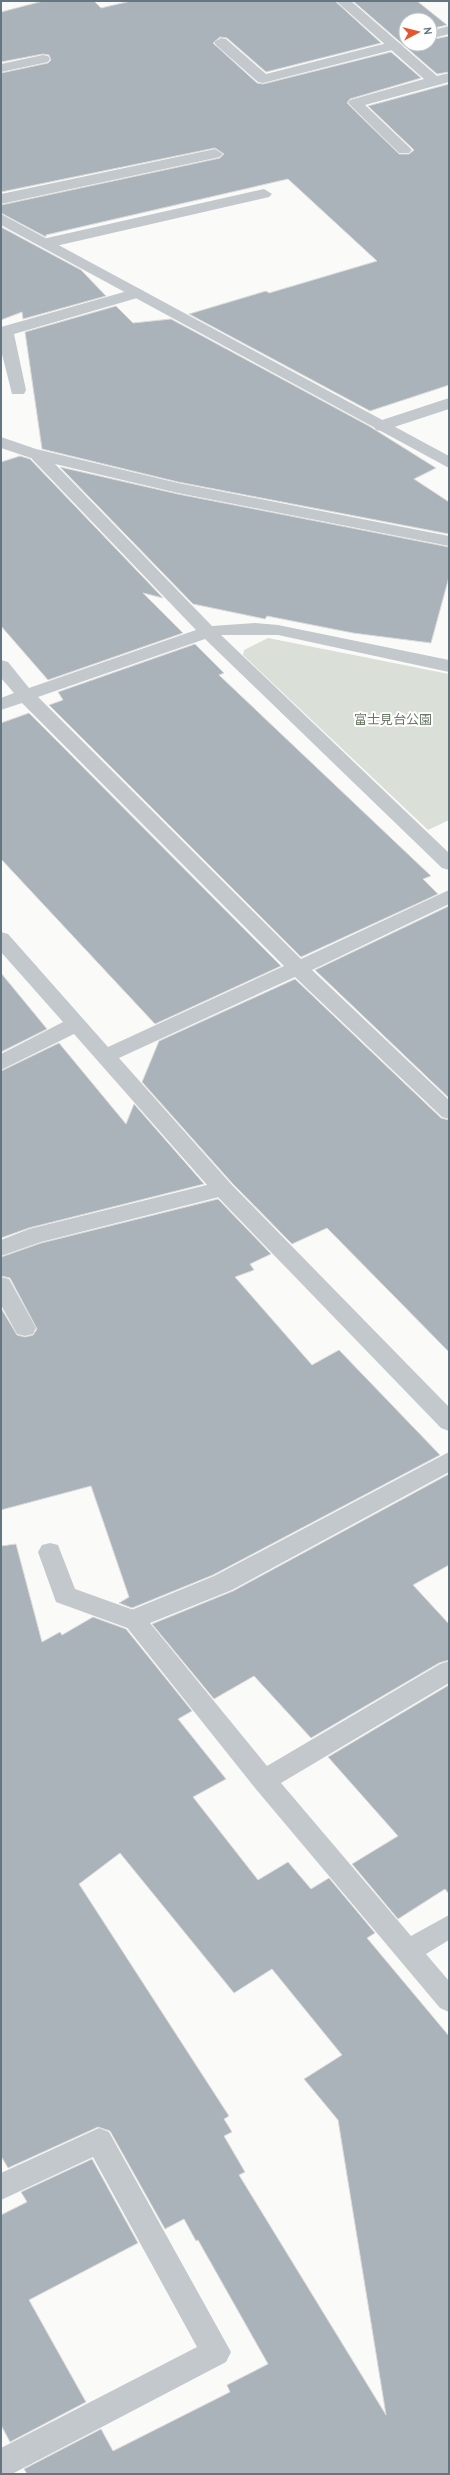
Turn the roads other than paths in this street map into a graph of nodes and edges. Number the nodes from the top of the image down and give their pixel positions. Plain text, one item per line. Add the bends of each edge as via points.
1 (343, 1) edge
2 (449, 30) edge
3 (438, 33) edge
4 (221, 42) dead end
5 (398, 42) edge
6 (398, 45) edge
7 (407, 52) edge
8 (43, 59) dead end
9 (1, 68) edge
10 (449, 77) edge
11 (434, 81) junction
12 (404, 150) dead end
13 (215, 154) dead end
14 (264, 194) dead end
15 (1, 200) edge
16 (4, 222) edge
17 (46, 243) junction
18 (138, 293) junction
19 (18, 390) dead end
20 (449, 403) edge
21 (382, 426) junction
22 (1, 442) edge
23 (37, 455) junction
24 (449, 463) edge
25 (449, 541) edge
26 (208, 632) junction
27 (1, 666) edge
28 (449, 666) edge
29 (25, 695) junction
30 (1, 704) edge
31 (449, 864) edge
32 (449, 896) edge
33 (1, 939) edge
34 (298, 968) junction
35 (75, 1025) junction
36 (106, 1056) junction
37 (1, 1062) edge
38 (449, 1112) edge
39 (223, 1189) junction
40 (1, 1248) edge
41 (1, 1285) edge
42 (25, 1328) dead end
43 (449, 1422) edge
44 (449, 1461) edge
45 (50, 1552) dead end
46 (134, 1620) junction
47 (449, 1671) edge
48 (264, 1781) junction
49 (449, 1926) edge
50 (408, 1951) junction
51 (449, 2000) edge
52 (1, 2187) edge
53 (1, 2464) edge

1 - 5 street
2 - 3 street
4 - 6 street via 264,79
7 - 11 street
8 - 9 street
10 - 11 street
11 - 12 street via 355,103
13 - 15 street
14 - 17 street
16 - 17 street
17 - 18 street
18 - 19 street via 5,331
18 - 21 street
20 - 21 street
21 - 24 street
22 - 23 street
23 - 25 street via 185,489
23 - 26 street
26 - 28 street via 255,628 278,630
26 - 29 street
26 - 31 street
27 - 29 street
29 - 30 street
29 - 34 street
32 - 34 street
33 - 35 street
34 - 36 street
34 - 38 street
35 - 36 street
35 - 37 street
36 - 39 street
39 - 40 street via 37,1235
39 - 43 street
41 - 42 street
44 - 46 street via 223,1583
45 - 46 street via 65,1595
46 - 48 street
47 - 48 street
48 - 50 street
49 - 50 street
50 - 51 street
52 - 53 street via 99,2141 216,2352

